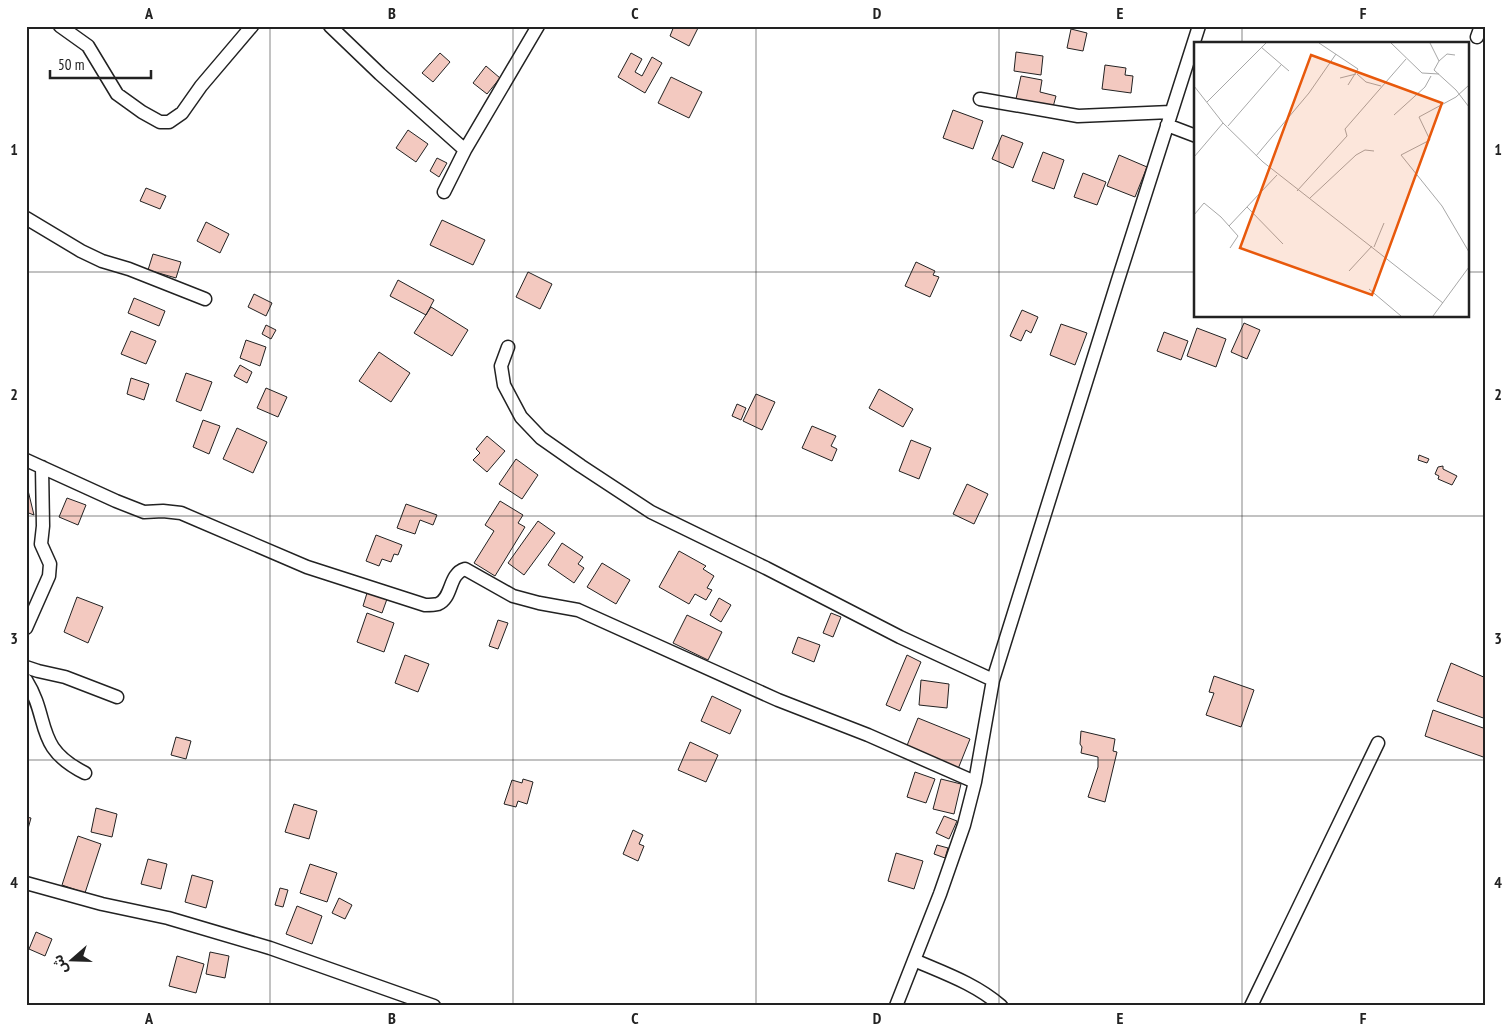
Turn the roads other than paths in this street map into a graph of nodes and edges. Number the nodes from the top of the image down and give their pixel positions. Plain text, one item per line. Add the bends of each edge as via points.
1 (60, 26) edge
2 (252, 26) edge
3 (330, 26) edge
4 (538, 26) edge
5 (1199, 26) edge
6 (980, 100) dead end
7 (1171, 112) junction
8 (1166, 125) junction
9 (1194, 135) edge
10 (465, 150) junction
11 (444, 192) dead end
12 (26, 218) edge
13 (205, 299) dead end
14 (508, 347) dead end
15 (26, 460) edge
16 (42, 467) junction
17 (26, 628) edge
18 (26, 667) edge
19 (26, 680) edge
20 (993, 680) junction
21 (117, 697) dead end
22 (1378, 743) dead end
23 (85, 773) dead end
24 (975, 782) junction
25 (26, 883) edge
26 (914, 960) junction
27 (434, 1006) edge
28 (896, 1006) edge
29 (1001, 1006) edge
30 (1251, 1006) edge

1 - 2 street via 88,46 117,94 160,122 170,122 182,112
3 - 10 street
4 - 10 street
5 - 7 street
6 - 7 street via 1078,116
7 - 8 street
8 - 9 street
8 - 20 street
10 - 11 street
12 - 13 street via 102,261
14 - 20 street via 502,366 504,385 521,417 541,438 581,466 651,512
15 - 16 street
16 - 17 street via 41,544 50,564 49,576
16 - 24 street via 144,512 181,513 307,567 425,605 439,603 446,597 456,574 465,569 513,596 578,610 778,700
18 - 21 street via 65,677
19 - 23 street via 34,692 48,742 60,758
20 - 24 street
22 - 30 street
24 - 26 street via 964,825
25 - 27 street via 168,918 270,948
26 - 28 street
26 - 29 street via 970,985

